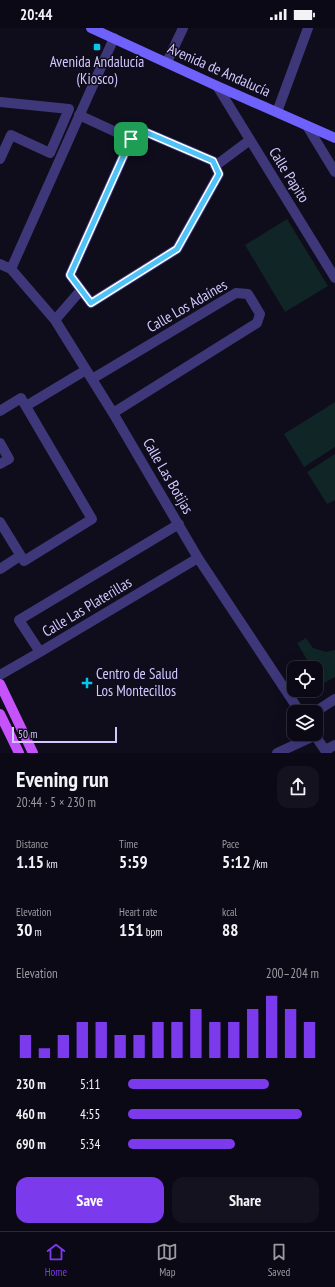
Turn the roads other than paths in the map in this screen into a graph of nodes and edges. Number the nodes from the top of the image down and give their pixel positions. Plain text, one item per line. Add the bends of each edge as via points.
1 (91, 28) edge
2 (183, 28) edge
3 (308, 28) edge
4 (114, 38) junction
5 (167, 62) junction
6 (217, 86) junction
7 (0, 102) edge
8 (277, 112) junction
9 (79, 115) junction
10 (307, 126) junction
11 (58, 134) junction
12 (335, 138) edge
13 (69, 139) junction
14 (131, 139) junction
15 (250, 140) junction
16 (0, 159) edge
17 (215, 166) junction
18 (335, 172) edge
19 (0, 264) edge
20 (11, 269) junction
21 (335, 278) edge
22 (81, 290) junction
23 (55, 320) junction
24 (86, 370) junction
25 (92, 379) junction
26 (26, 406) junction
27 (0, 411) edge
28 (113, 413) junction
29 (0, 443) edge
30 (0, 464) edge
31 (0, 522) edge
32 (179, 524) junction
33 (20, 556) junction
34 (198, 558) junction
35 (0, 569) edge
36 (40, 652) junction
37 (0, 675) edge
38 (0, 684) edge
39 (335, 699) edge
40 (295, 705) edge
41 (323, 707) edge
42 (0, 714) edge
43 (302, 741) edge
44 (318, 741) edge
45 (335, 745) edge
46 (326, 752) edge
47 (19, 753) edge
48 (34, 753) edge
49 (277, 753) edge

1 - 4 main road, Avenida de Andalucía
2 - 5 street
3 - 8 street
4 - 5 main road, Avenida de Andalucía
4 - 9 street
5 - 6 main road, Avenida de Andalucía
6 - 8 main road, Avenida de Andalucía
6 - 15 street, Calle Papito
7 - 11 street via 69,109
8 - 10 main road, Avenida de Andalucía
9 - 13 street
9 - 14 street
10 - 12 main road, Avenida de Andalucía
10 - 18 street
11 - 13 street
11 - 16 street via 50,153 10,136
13 - 20 street
14 - 17 street via 136,128 213,161
14 - 22 street via 70,275
15 - 17 street
15 - 21 street, Calle Papito
17 - 22 street via 219,174 177,249 91,303
19 - 20 street, Calle Las Botijas
20 - 23 street, Calle Las Botijas
22 - 23 street
23 - 24 street, Calle Las Botijas
24 - 25 street, Calle Las Botijas
24 - 26 street
25 - 28 street, Calle Las Botijas
25 - 28 street, Calle Los Adaínes via 236,293 248,294 260,314 257,323
26 - 27 street via 21,398
26 - 33 street via 92,519 24,561
28 - 32 street, Calle Las Botijas
29 - 30 street via 9,458
31 - 33 street
32 - 34 street, Calle Las Botijas
32 - 36 street, Calle Las Platerillas via 19,620
33 - 35 street
34 - 36 street, Calle Las Platerillas
34 - 40 street, Calle Las Botijas
36 - 37 street
38 - 48 main road
39 - 41 street
42 - 47 main road
43 - 49 street
44 - 46 street
45 - 46 street

